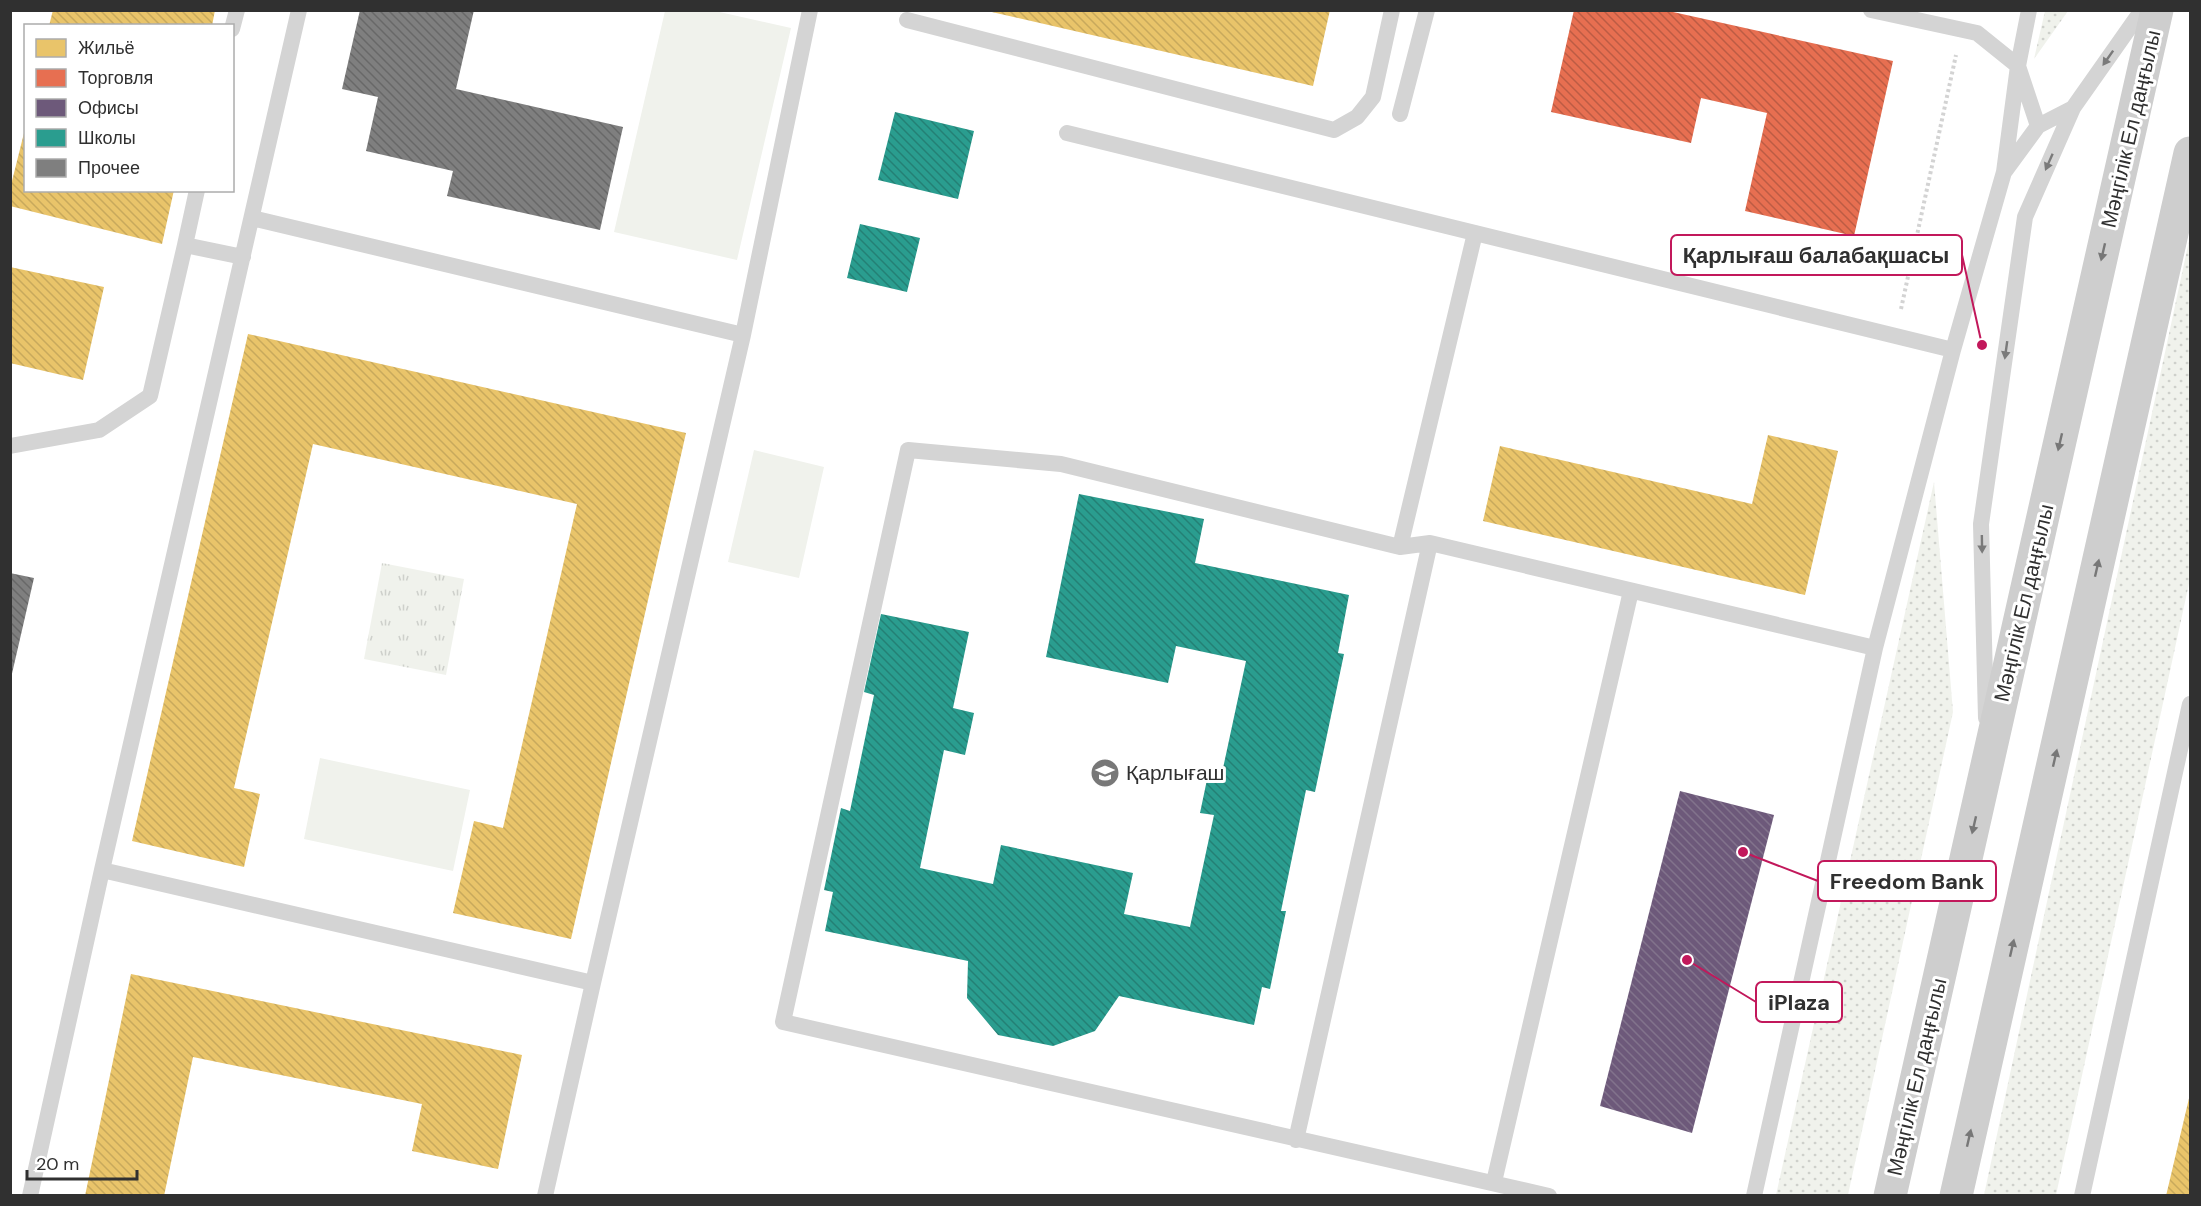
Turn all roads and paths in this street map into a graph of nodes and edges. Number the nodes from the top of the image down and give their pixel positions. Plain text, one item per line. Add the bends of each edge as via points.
1 (299, 10) edge
2 (810, 10) edge
3 (1392, 10) edge
4 (1427, 10) edge
5 (1871, 10) edge
6 (2029, 10) edge
7 (2142, 10) edge
8 (2157, 10) edge
9 (907, 20) dead end
10 (1961, 30) junction
11 (2018, 66) junction
12 (2073, 108) junction
13 (1400, 114) dead end
14 (2038, 126) junction
15 (1067, 133) dead end
16 (2190, 153) edge
17 (2004, 172) junction
18 (197, 192) edge
19 (252, 218) junction
20 (1475, 234) junction
21 (185, 245) junction
22 (243, 257) junction
23 (743, 335) junction
24 (1895, 335) junction
25 (1953, 350) junction
26 (10, 446) edge
27 (1430, 543) junction
28 (1400, 547) junction
29 (1631, 591) junction
30 (1875, 648) junction
31 (2190, 704) edge
32 (1987, 768) junction
33 (102, 870) junction
34 (593, 983) junction
35 (1296, 1140) junction
36 (1494, 1182) junction
37 (30, 1196) edge
38 (545, 1196) edge
39 (1549, 1196) edge
40 (1754, 1196) edge
41 (1890, 1196) edge
42 (1956, 1196) edge
43 (2082, 1196) edge

1 - 19 lane
2 - 23 lane
3 - 9 lane via 1372,97 1357,117 1334,130
4 - 13 lane
5 - 10 lane
6 - 11 lane
7 -> 12 lane
8 -> 32 main road, Мәңгілік Ел даңғылы
10 - 11 lane via 1977,33
10 - 24 path
11 - 14 lane
11 - 17 lane
12 - 14 lane
12 -> 32 lane via 2025,217 1981,524
14 - 17 lane
15 - 20 lane
42 -> 16 main road
17 - 25 lane
18 - 21 lane
19 - 22 lane
19 - 23 lane
20 - 24 lane
20 - 28 lane
21 - 22 lane
21 - 26 lane via 150,396 99,430
22 - 33 lane
23 - 34 lane
24 - 25 lane
25 - 30 lane
27 - 28 lane
27 - 29 lane
27 - 35 lane
28 - 35 lane via 1061,464 908,450 783,1022
29 - 30 lane
29 - 36 lane
30 - 40 lane
31 - 43 lane
32 -> 41 main road, Мәңгілік Ел даңғылы
33 - 34 lane
33 - 37 lane
34 - 38 lane
35 - 36 lane
36 - 39 lane

